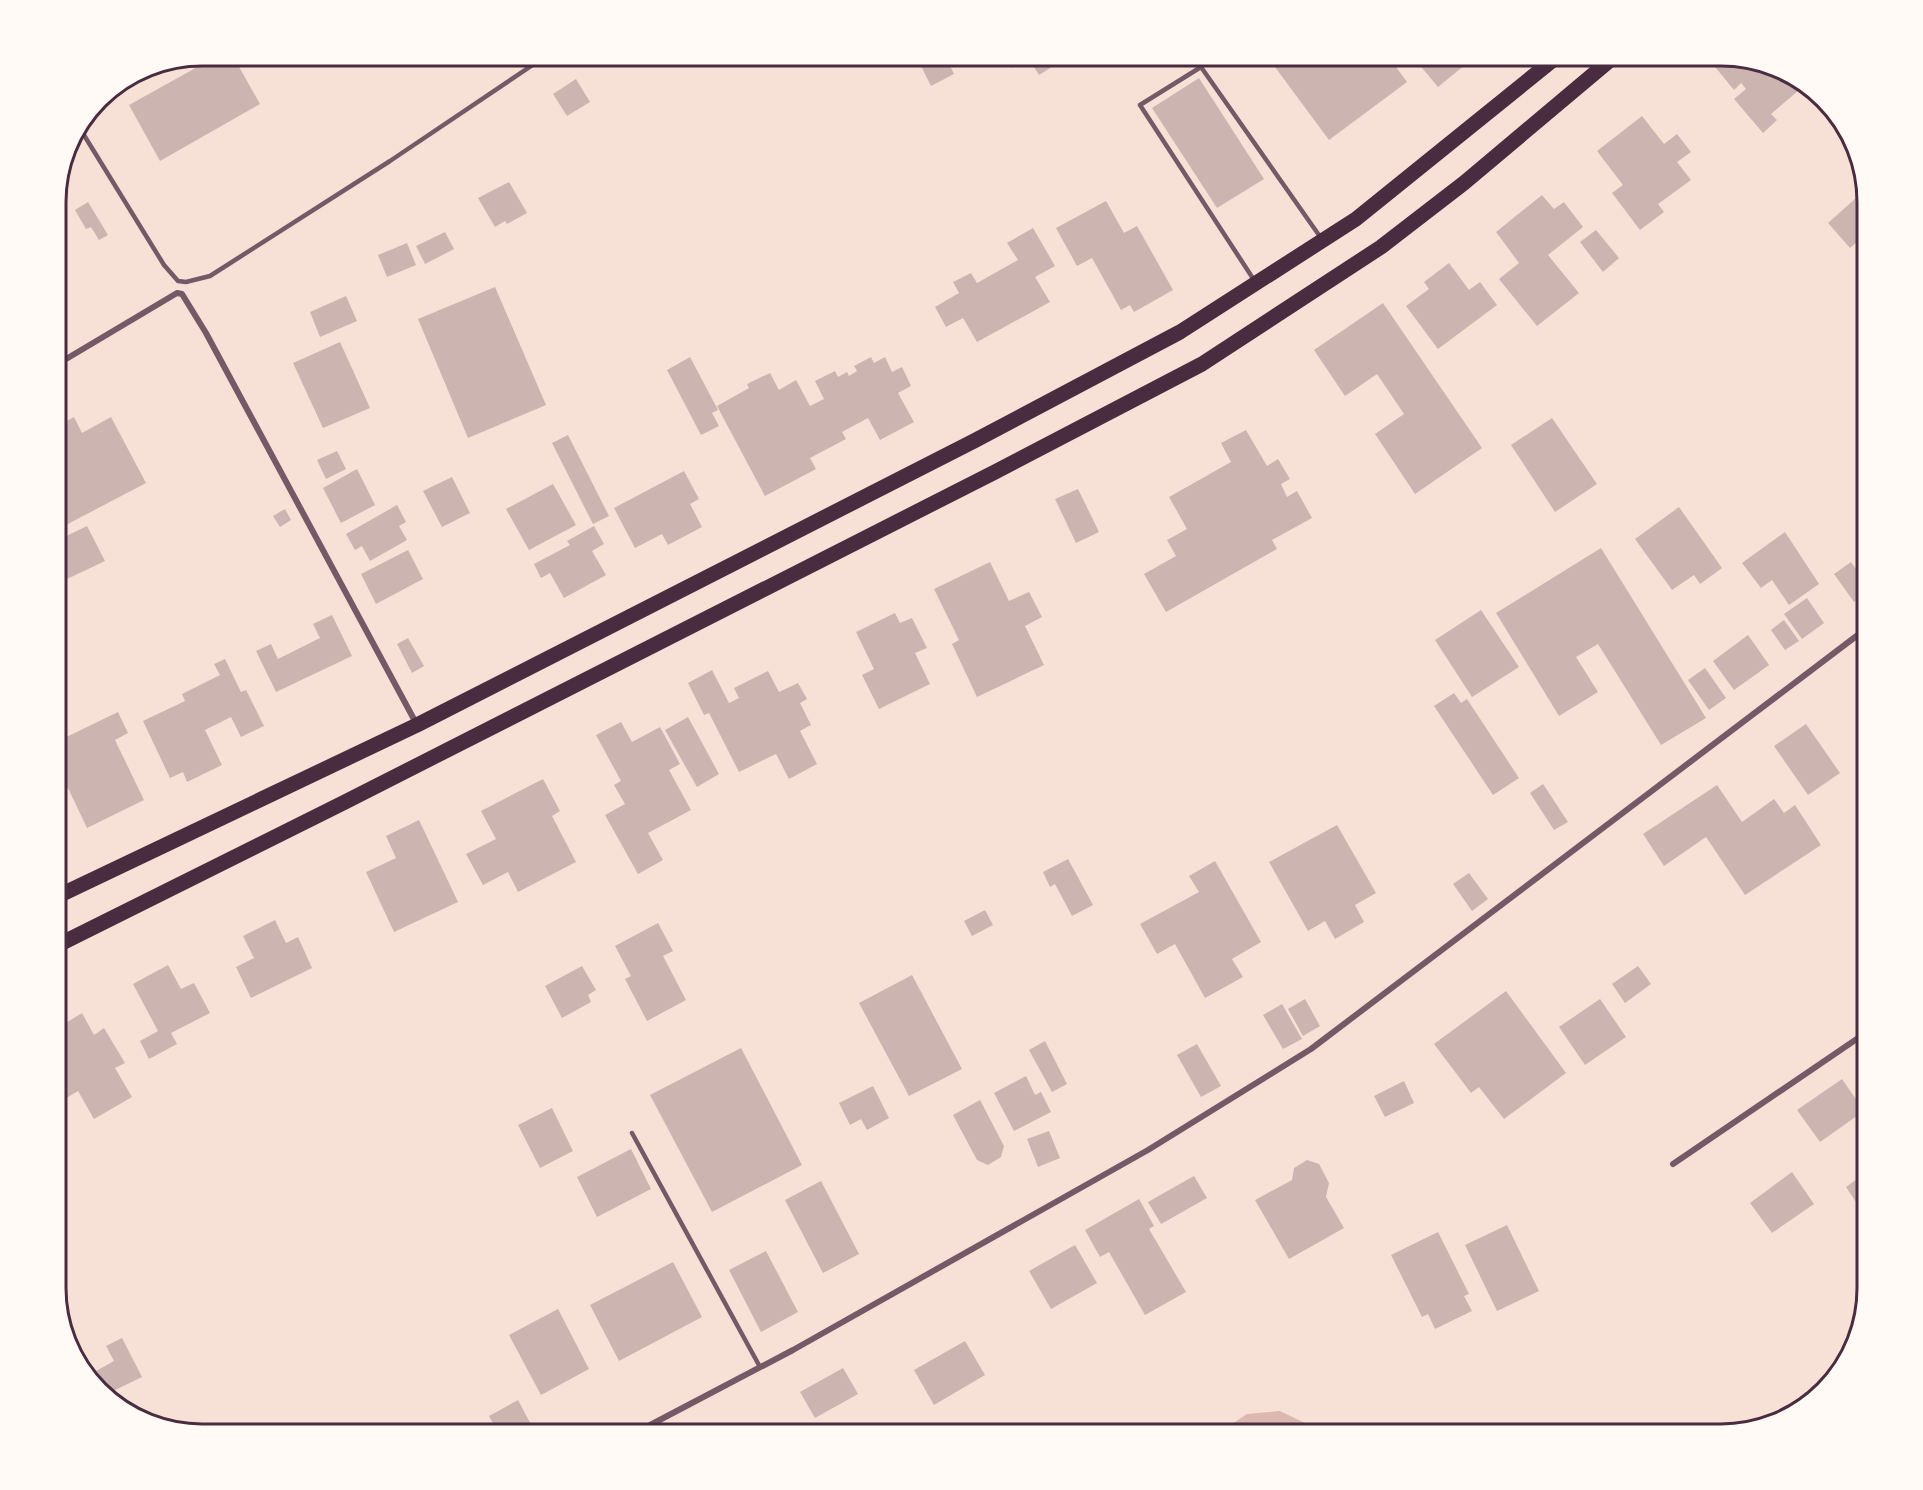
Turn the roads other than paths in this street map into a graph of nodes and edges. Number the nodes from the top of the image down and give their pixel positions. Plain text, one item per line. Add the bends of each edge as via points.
1 (531, 66) edge
2 (1546, 66) edge
3 (1603, 66) edge
4 (84, 135) edge
5 (1322, 240) junction
6 (1256, 282) junction
7 (66, 359) edge
8 (1857, 636) edge
9 (417, 724) junction
10 (66, 892) edge
11 (66, 941) edge
12 (1857, 1039) edge
13 (632, 1133) dead end
14 (1673, 1164) dead end
15 (760, 1368) junction
16 (652, 1424) edge

1 - 4 lane via 210,276 186,282 178,282 164,265
2 - 5 main road via 1365,212
3 - 11 main road via 1464,183 1381,246 1202,364 376,787
5 - 6 main road
5 - 6 lane via 1201,68 1140,105
6 - 9 main road via 1180,332 974,441
7 - 9 street via 177,293 182,294
8 - 15 street via 1311,1049 1148,1150
9 - 10 main road
12 - 14 street
13 - 15 lane
15 - 16 street

